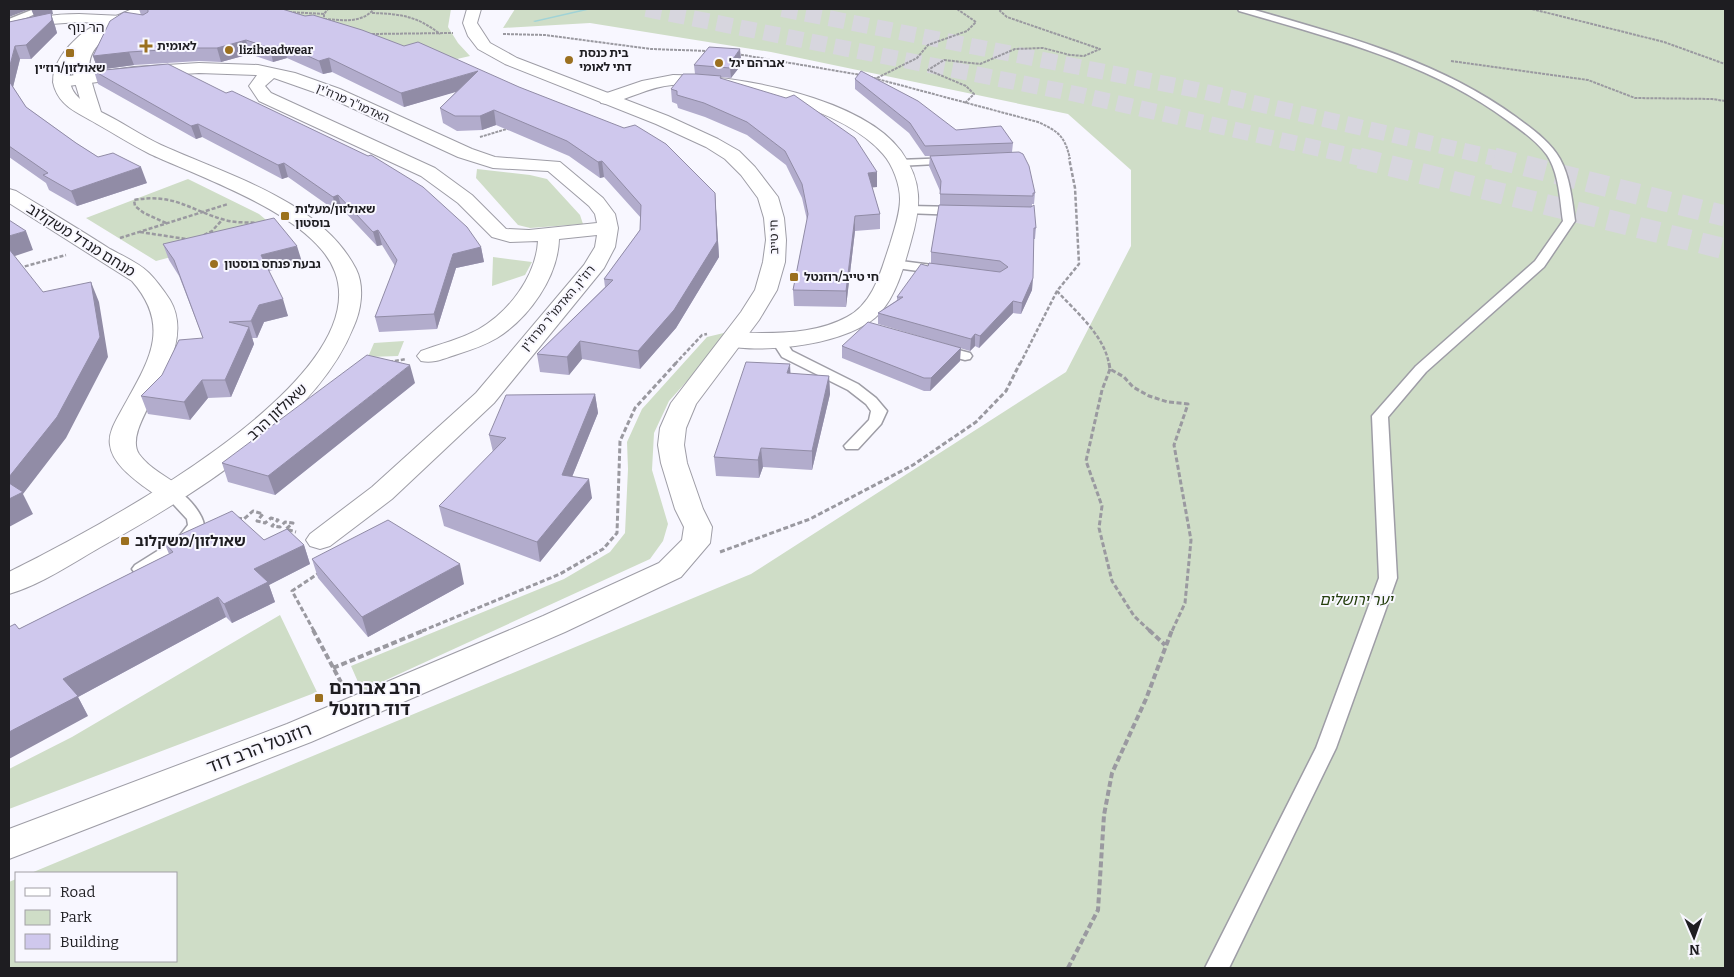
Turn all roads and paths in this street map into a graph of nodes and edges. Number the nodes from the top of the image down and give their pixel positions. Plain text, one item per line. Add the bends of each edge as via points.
1 (42, 9) edge
2 (328, 9) edge
3 (374, 9) edge
4 (474, 9) edge
5 (957, 9) edge
6 (1002, 9) edge
7 (1242, 9) edge
8 (1532, 9) edge
9 (287, 12) edge
10 (372, 13) junction
11 (324, 14) junction
12 (141, 15) edge
13 (324, 19) junction
14 (123, 20) junction
15 (330, 23) edge
16 (9, 28) edge
17 (372, 34) edge
18 (440, 34) junction
19 (475, 34) junction
20 (713, 52) edge
21 (730, 53) edge
22 (1405, 62) junction
23 (1725, 64) edge
24 (271, 72) junction
25 (82, 78) junction
26 (877, 78) junction
27 (62, 82) junction
28 (608, 99) junction
29 (1725, 101) edge
30 (965, 103) junction
31 (93, 114) junction
32 (519, 126) edge
33 (450, 146) junction
34 (966, 160) edge
35 (898, 163) junction
36 (9, 195) edge
37 (909, 210) junction
38 (974, 211) edge
39 (222, 220) junction
40 (167, 223) dead end
41 (256, 224) edge
42 (608, 228) junction
43 (140, 232) dead end
44 (549, 234) junction
45 (200, 237) edge
46 (192, 238) edge
47 (66, 255) dead end
48 (892, 264) junction
49 (18, 268) edge
50 (951, 272) edge
51 (1057, 291) junction
52 (853, 323) junction
53 (872, 329) edge
54 (738, 333) junction
55 (778, 340) junction
56 (928, 345) edge
57 (428, 356) joint
58 (965, 356) dead end
59 (388, 362) edge
60 (1110, 369) junction
61 (852, 446) dead end
62 (171, 493) junction
63 (244, 519) edge
64 (320, 540) junction
65 (716, 554) dead end
66 (670, 570) joint
67 (122, 578) edge
68 (9, 584) edge
69 (1166, 645) junction
70 (333, 668) junction
71 (355, 709) junction
72 (9, 844) edge
73 (1068, 968) edge
74 (1217, 968) edge

1 - 16 lane via 15,18
2 - 11 path
3 - 10 path
4 - 19 street via 470,23
5 - 26 path via 976,22 967,31 928,45 918,58
6 - 30 path via 1000,11 1007,17 1100,49 1084,56 1043,48 1016,48 980,64 944,60 928,70 966,86 974,94
7 - 22 lane
8 - 23 path via 1664,42
9 - 11 path
10 - 13 path via 358,20
10 - 18 path via 413,17 425,21
11 - 13 path
12 - 14 street
13 - 15 path
14 - 16 street via 60,18
14 - 25 street via 84,51 80,59
14 - 27 street via 100,28 79,43 65,64
17 - 18 path
18 - 19 path
19 - 20 path via 545,35 651,49
19 - 28 street, חי טייב via 484,46 510,61
21 - 26 path
22 - 29 path via 1434,59 1588,80 1635,98
22 - 74 lane via 1459,84 1490,102 1535,137 1556,160 1569,221 1540,264 1421,368 1380,416 1388,578 1326,748
24 - 25 street, האדמו"ר מרוז'ין via 199,68
24 - 33 street, האדמו"ר מרוז'ין via 327,90
24 - 44 street via 256,87 265,97 428,172 465,199 499,233 510,236
25 - 27 street, האדמו"ר מרוז'ין
25 - 31 street
26 - 30 path
27 - 31 street, שאולזון הרב via 68,98
28 - 35 street via 671,80 707,80 754,88 841,116 880,140
28 - 54 street, חי טייב via 712,143 732,156 768,197 776,232 774,262 766,290
30 - 51 path via 1038,122 1056,130 1067,145 1075,188 1080,264
31 - 62 street, שאולזון הרב via 155,149 260,196 302,222 329,243 347,273 350,293 347,318 338,339 313,377 291,403 250,438
32 - 33 path
33 - 42 street, האדמו"ר מרוז'ין via 494,162 553,166 596,202 605,214
34 - 35 lane
35 - 37 street via 910,201
36 - 62 street, מנחם מנדל משקלוב via 140,276 162,307 166,325 163,348 123,433 123,447 130,460
37 - 38 lane
37 - 48 street
39 - 40 path via 170,198 151,196 134,200 135,206 144,213
39 - 41 path
39 - 45 path via 212,231
42 - 44 street
42 - 64 street, רוז'ין, האדמו"ר מרוז'ין via 605,247 593,268 485,398 382,493
43 - 46 path via 184,240
44 - 57 street via 546,261 536,283 515,309 496,328
47 - 49 path
48 - 50 lane
48 - 52 street via 880,298 865,316
51 - 60 path via 1108,351
51 - 65 path via 1006,391 976,422 913,466 810,519
52 - 53 lane
52 - 55 street via 827,332
54 - 55 street
54 - 66 street, חי טייב via 684,404 673,428 674,463 698,526 696,543
54 - 70 path via 702,335 635,408 620,442 617,533 603,550 560,574
55 - 61 lane via 787,354 853,387 879,411 876,421
56 - 58 lane
57 - 59 path
60 - 69 path via 1086,461 1102,506 1099,528 1112,581 1134,616
60 - 69 path via 1124,377 1133,388 1149,396 1188,404 1174,444 1191,540 1189,573 1185,603
62 - 67 lane via 195,518 196,526 192,533 174,550
62 - 68 street, שאולזון הרב via 72,552
63 - 64 path via 253,511 263,514 257,521 278,520 272,526 280,527 285,522 293,523 286,529
64 - 70 path via 333,564 292,591
66 - 71 street, רוזנטל הרב דוד via 554,624
69 - 73 path via 1146,699 1112,773 1104,815 1098,910
70 - 71 path
71 - 72 street, רוזנטל הרב דוד

